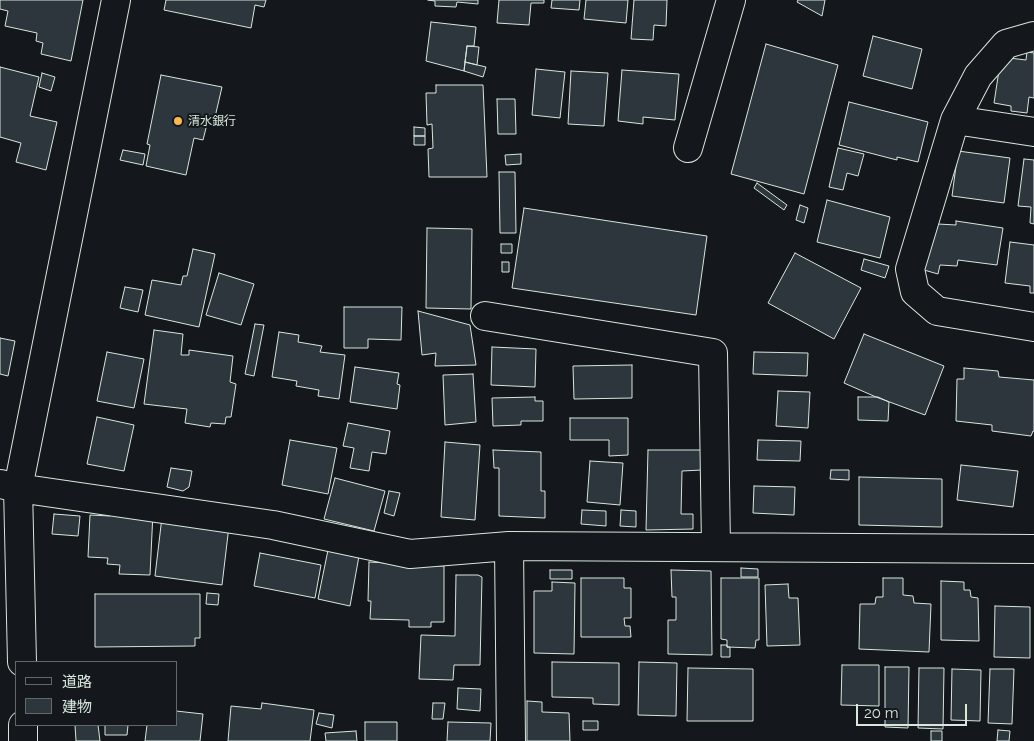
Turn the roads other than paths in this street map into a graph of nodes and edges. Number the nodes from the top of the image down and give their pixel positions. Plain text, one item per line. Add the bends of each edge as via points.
1 (116, 0) edge
2 (731, 0) edge
3 (1034, 36) edge
4 (956, 120) junction
5 (1034, 132) edge
6 (688, 148) dead end
7 (485, 316) dead end
8 (1034, 327) edge
9 (9, 486) edge
10 (509, 546) junction
11 (716, 548) junction
12 (1034, 549) edge
13 (22, 661) edge
14 (23, 726) edge
15 (23, 741) edge
16 (511, 741) edge

1 - 9 street
2 - 6 street
3 - 4 street via 1006,44 978,76
4 - 5 street
4 - 8 street via 910,269 915,292 937,311
7 - 11 street via 713,353
9 - 10 street via 274,525 410,554
9 - 13 street
10 - 11 street
10 - 16 street
11 - 12 street
14 - 15 street

